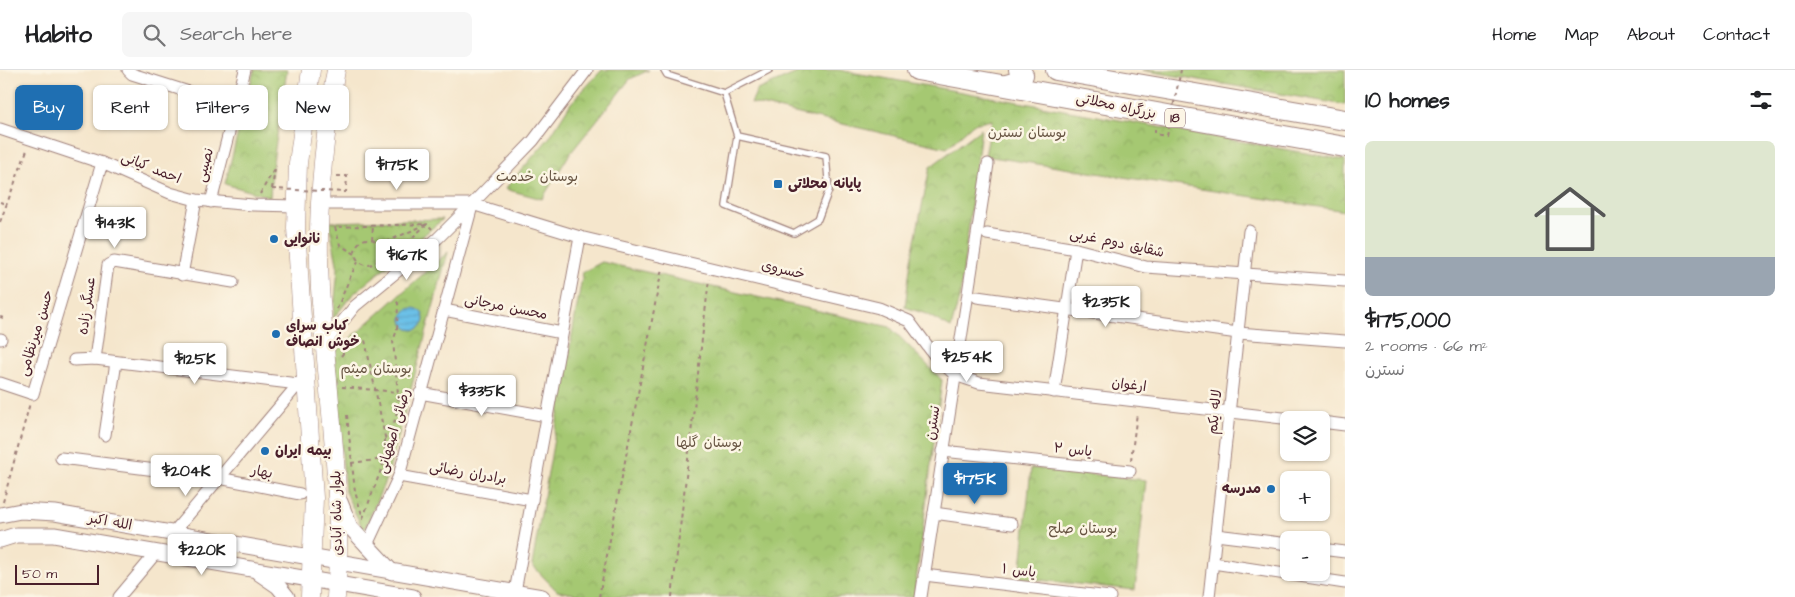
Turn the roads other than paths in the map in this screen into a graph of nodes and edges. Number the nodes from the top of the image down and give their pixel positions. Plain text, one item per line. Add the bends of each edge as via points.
1 (245, 70) edge
2 (588, 70) edge
3 (664, 70) edge
4 (769, 70) edge
5 (917, 70) edge
6 (1019, 70) edge
7 (1056, 70) edge
8 (128, 71) edge
9 (312, 72) edge
10 (335, 74) edge
11 (1092, 76) junction
12 (241, 85) edge
13 (1006, 85) junction
14 (178, 88) edge
15 (724, 93) junction
16 (1087, 100) junction
17 (1345, 120) edge
18 (0, 130) edge
19 (230, 130) edge
20 (737, 136) junction
21 (1345, 148) edge
22 (102, 163) junction
23 (988, 164) dead end
24 (196, 200) junction
25 (211, 202) junction
26 (321, 204) junction
27 (472, 204) junction
28 (296, 206) junction
29 (1249, 231) dead end
30 (987, 234) dead end
31 (580, 237) junction
32 (1076, 249) junction
33 (1242, 274) junction
34 (182, 275) junction
35 (234, 282) dead end
36 (1345, 282) edge
37 (977, 297) dead end
38 (444, 310) junction
39 (1067, 310) junction
40 (562, 333) junction
41 (1238, 333) junction
42 (1345, 341) edge
43 (325, 343) junction
44 (95, 359) junction
45 (74, 360) dead end
46 (116, 362) junction
47 (955, 375) junction
48 (302, 380) junction
49 (0, 383) edge
50 (1054, 392) junction
51 (420, 393) junction
52 (1230, 413) junction
53 (547, 416) junction
54 (1280, 418) edge
55 (1330, 423) edge
56 (1345, 425) edge
57 (105, 435) dead end
58 (943, 451) junction
59 (61, 458) dead end
60 (1130, 471) road end
61 (399, 476) junction
62 (220, 478) junction
63 (300, 494) dead end
64 (338, 497) junction
65 (532, 500) junction
66 (1, 509) edge
67 (934, 513) junction
68 (1012, 524) dead end
69 (172, 533) junction
70 (1216, 534) junction
71 (0, 540) edge
72 (1280, 543) edge
73 (366, 547) junction
74 (1330, 550) edge
75 (1345, 552) edge
76 (156, 553) junction
77 (312, 557) junction
78 (338, 562) junction
79 (1213, 563) junction
80 (253, 570) junction
81 (392, 572) junction
82 (924, 575) junction
83 (1345, 583) edge
84 (311, 588) edge
85 (337, 590) edge
86 (515, 592) junction
87 (393, 594) junction
88 (118, 597) edge
89 (287, 597) edge
90 (364, 597) edge
91 (413, 597) edge
92 (542, 597) edge
93 (921, 597) edge
94 (1110, 597) edge
95 (1209, 597) edge

1 - 12 street, نصیبی
2 - 27 street via 533,141
3 - 15 lane via 667,75
4 - 15 lane
5 - 13 highway, بزرگراه محلاتی / 18
6 - 13 highway via 1023,75 1020,81
7 - 11 highway, بزرگراه محلاتی / 18
8 - 14 street
9 - 28 main road, بلوار شاه آبادی via 298,163
10 - 26 main road, بلوار شاه آبادی via 324,150
11 - 16 highway via 1079,82 1077,90
11 - 17 highway, بزرگراه محلاتی / 18
13 - 16 highway, بزرگراه محلاتی / 18
15 - 20 lane
16 - 21 highway, بزرگراه محلاتی / 18
18 - 22 street, احمد کیانی
19 - 25 street, نصیبی
20 - 20 lane via 726,206 794,233 818,219 829,190 826,156
22 - 24 street, احمد کیانی via 170,193
22 - 49 street, حسن میرنظامی via 33,394
23 - 47 street, نسترن
24 - 25 street, احمد کیانی
24 - 34 street
25 - 28 street, احمد کیانی
26 - 27 street, خسروی
26 - 43 main road, بلوار شاه آبادی via 320,286
27 - 31 street, خسروی
27 - 38 street, رضائی اصفهانی
27 - 43 street via 438,238 355,306
28 - 48 main road, بلوار شاه آبادی
29 - 33 street, لاله یکم
30 - 32 street, شقایق دوم غربی
31 - 40 street
31 - 47 street, خسروی via 879,308 908,321 935,356
32 - 33 street, شقایق دوم غربی via 1146,267
32 - 39 street
33 - 36 street, شقایق دوم غربی
33 - 41 street, لاله یکم
34 - 35 street, عسگر زاده
34 - 44 street, عسگر زاده via 114,262 108,265
37 - 39 street
38 - 40 street, محسن مرجانی
38 - 51 street, رضائی اصفهانی
39 - 41 street
39 - 50 street
40 - 53 street
41 - 42 street
41 - 52 street, لاله یکم
43 - 64 main road, بلوار شاه آبادی
44 - 45 street
44 - 46 street
46 - 48 street
46 - 57 street
47 - 50 street, ارغوان via 979,383
47 - 58 street, نسترن
48 - 62 street
48 - 77 main road, بلوار شاه آبادی via 314,498
50 - 52 street, ارغوان
51 - 53 street
51 - 61 street, رضائی اصفهانی
52 - 54 street, ارغوان
52 - 70 street, لاله یکم
53 - 65 street
55 - 56 street
58 - 60 street, یاس ۲
58 - 67 street, نسترن
59 - 62 street, بهار
61 - 65 street, برادران رضائی
61 - 73 street, رضائی اصفهانی
62 - 63 street, بهار
62 - 69 street
64 - 73 main road via 350,527
64 - 78 main road, بلوار شاه آبادی
65 - 86 street
66 - 69 main road, الله اکبر via 55,513
67 - 68 street
67 - 82 street, نسترن
69 - 76 main road
69 - 77 main road, الله اکبر
70 - 72 street
70 - 79 street, لاله یکم
71 - 76 main road, الله اکبر via 16,536 54,536
73 - 81 main road
74 - 75 street
76 - 80 main road, الله اکبر
76 - 88 street
77 - 78 main road, الله اکبر
77 - 84 main road, بلوار شاه آبادی
78 - 81 main road, الله اکبر
78 - 85 main road, بلوار شاه آبادی
79 - 83 street
79 - 95 street, لاله یکم
80 - 84 main road, الله اکبر
80 - 89 main road via 278,586
81 - 86 main road, الله اکبر
82 - 93 street, نسترن
82 - 94 street, یاس ۱
84 - 85 main road, الله اکبر
85 - 87 main road, الله اکبر
86 - 92 main road, الله اکبر
87 - 90 main road
87 - 91 main road

